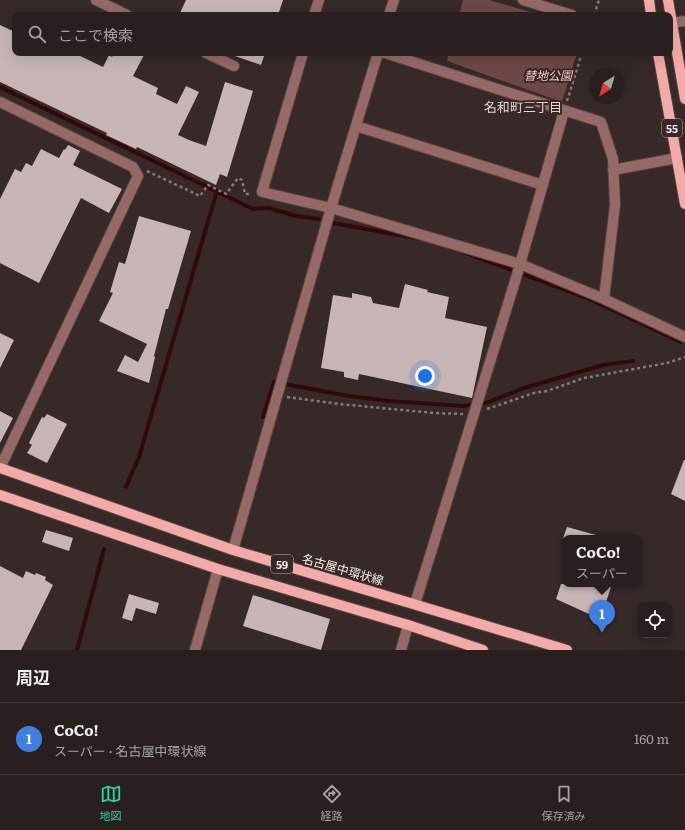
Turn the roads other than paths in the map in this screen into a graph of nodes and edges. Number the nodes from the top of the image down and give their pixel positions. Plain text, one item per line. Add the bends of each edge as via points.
1 (96, 0) edge
2 (319, 0) edge
3 (394, 0) edge
4 (523, 0) edge
5 (649, 0) edge
6 (668, 0) edge
7 (545, 3) edge
8 (121, 12) edge
9 (315, 12) edge
10 (390, 12) edge
11 (565, 12) edge
12 (651, 12) edge
13 (670, 12) edge
14 (685, 21) edge
15 (673, 23) edge
16 (673, 34) edge
17 (212, 56) edge
18 (302, 56) edge
19 (377, 56) edge
20 (394, 56) edge
21 (659, 56) edge
22 (234, 66) dead end
23 (685, 99) edge
24 (0, 102) edge
25 (564, 111) junction
26 (356, 126) junction
27 (677, 158) junction
28 (614, 170) junction
29 (543, 185) junction
30 (685, 204) edge
31 (331, 208) junction
32 (520, 264) junction
33 (604, 299) junction
34 (685, 337) edge
35 (0, 468) edge
36 (0, 495) edge
37 (233, 550) junction
38 (218, 569) junction
39 (416, 604) junction
40 (408, 625) junction
41 (195, 650) edge
42 (401, 650) edge
43 (483, 650) edge
44 (567, 650) edge

1 - 8 street
2 - 9 street
3 - 10 street
4 - 7 street
5 - 12 main road
6 - 13 main road
7 - 11 street
14 - 15 street
16 - 23 main road
17 - 22 street
18 - 31 street via 262,192
19 - 26 street
20 - 25 street
21 - 27 main road, 55
24 - 35 street via 133,167 138,176
25 - 28 street via 601,122
25 - 29 street
26 - 29 street
26 - 31 street
27 - 28 street
27 - 30 main road, 55
28 - 33 street via 615,205
29 - 32 street
31 - 32 street
31 - 37 street
32 - 33 street
32 - 39 street
33 - 34 street
35 - 37 main road, 名古屋中環状線 / 59
36 - 38 main road, 59
37 - 39 main road, 名古屋中環状線 / 59
38 - 40 main road, 59
38 - 41 street
39 - 44 main road, 名古屋中環状線 / 59
40 - 42 street
40 - 43 main road, 59

